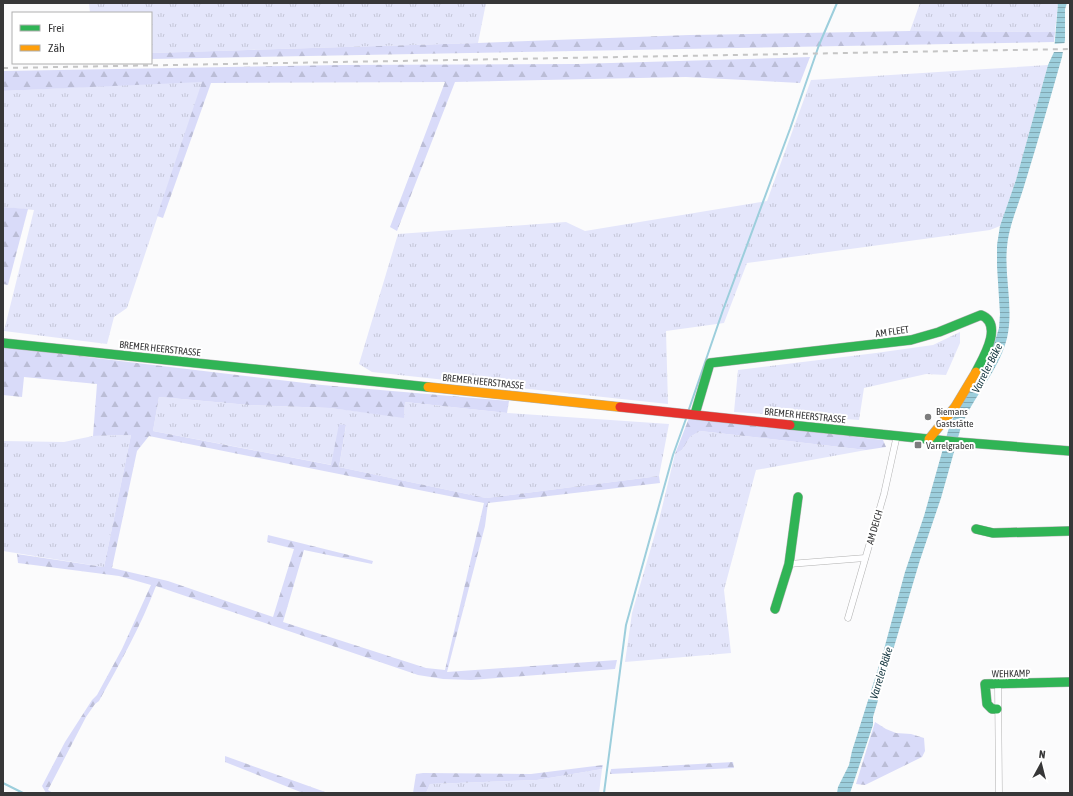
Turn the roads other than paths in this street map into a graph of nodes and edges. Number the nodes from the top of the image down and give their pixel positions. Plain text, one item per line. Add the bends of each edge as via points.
1 (3, 343) edge
2 (694, 414) junction
3 (898, 435) junction
4 (929, 439) junction
5 (1070, 451) edge
6 (798, 497) dead end
7 (976, 529) dead end
8 (1070, 532) edge
9 (866, 558) junction
10 (789, 564) junction
11 (775, 609) dead end
12 (848, 618) dead end
13 (1070, 682) edge
14 (997, 709) joint
15 (999, 793) edge

1 - 2 main road, BREMER HEERSTRASSE
2 - 3 main road, BREMER HEERSTRASSE
2 - 4 main road, AM FLEET via 710,363 912,340 981,315 986,317 992,330 984,355 956,406
3 - 4 main road, BREMER HEERSTRASSE
3 - 9 street, AM DEICH
4 - 5 main road, BREMER HEERSTRASSE
6 - 10 main road
7 - 8 main road via 993,533
9 - 10 street
9 - 12 street, AM DEICH
10 - 11 main road
13 - 14 main road, WEHKAMP via 985,684 988,704 992,709
14 - 15 street

